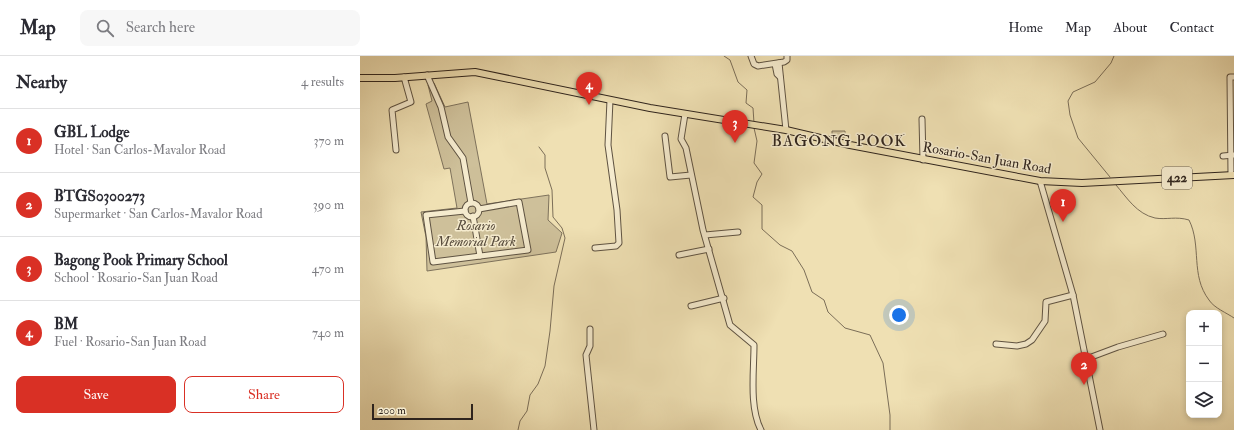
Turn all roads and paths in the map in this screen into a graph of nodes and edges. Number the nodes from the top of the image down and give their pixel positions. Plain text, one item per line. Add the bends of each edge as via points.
1 (751, 56) edge
2 (787, 56) edge
3 (777, 63) junction
4 (427, 75) junction
5 (404, 77) junction
6 (1234, 77) edge
7 (360, 78) edge
8 (1232, 89) edge
9 (610, 100) junction
10 (1232, 101) edge
11 (685, 114) junction
12 (922, 119) dead end
13 (786, 130) junction
14 (665, 136) dead end
15 (1233, 140) edge
16 (396, 150) dead end
17 (1223, 156) dead end
18 (1233, 156) edge
19 (923, 160) junction
20 (691, 175) junction
21 (1232, 175) edge
22 (1040, 181) junction
23 (471, 203) junction
24 (479, 209) junction
25 (465, 211) junction
26 (473, 216) junction
27 (738, 232) dead end
28 (705, 235) junction
29 (595, 248) dead end
30 (709, 249) junction
31 (679, 255) dead end
32 (480, 256) junction
33 (1073, 295) junction
34 (724, 298) junction
35 (691, 306) dead end
36 (590, 329) dead end
37 (1163, 334) dead end
38 (996, 344) dead end
39 (1086, 359) junction
40 (594, 430) edge
41 (761, 430) edge
42 (1100, 430) edge

1 - 3 street via 756,66
2 - 3 street via 786,61
3 - 13 street
4 - 5 main road, Rosario-San Juan Road / 422
4 - 9 main road, Rosario-San Juan Road / 422 via 475,72
4 - 23 street via 441,107 448,137 463,158
5 - 7 main road, Rosario-San Juan Road / 422
5 - 16 street via 411,102 392,110
6 - 8 street via 1230,77
8 - 10 street
9 - 11 main road, Rosario-San Juan Road / 422
9 - 29 street via 608,145 619,243 616,246
10 - 15 street
11 - 13 main road, Rosario-San Juan Road / 422
11 - 20 street via 681,139 686,148
12 - 19 street
13 - 19 main road, Rosario-San Juan Road / 422
14 - 20 street via 670,177
15 - 18 street
17 - 18 street
18 - 21 street
19 - 22 main road, Rosario-San Juan Road / 422
20 - 28 street
21 - 22 main road, Rosario-San Juan Road / 422 via 1082,182
22 - 33 street
23 - 24 street
23 - 25 street via 466,206
24 - 26 street
24 - 32 street via 519,202 528,250
25 - 26 street
25 - 32 street via 426,215 433,262
26 - 32 street
27 - 28 street
28 - 30 street
30 - 31 street
30 - 34 street
33 - 38 street via 1046,302 1045,321 1032,340 1026,344
33 - 39 street
34 - 35 street
34 - 41 street via 730,324 754,345 753,407
36 - 40 street via 590,346 586,355
37 - 39 street
39 - 42 street

